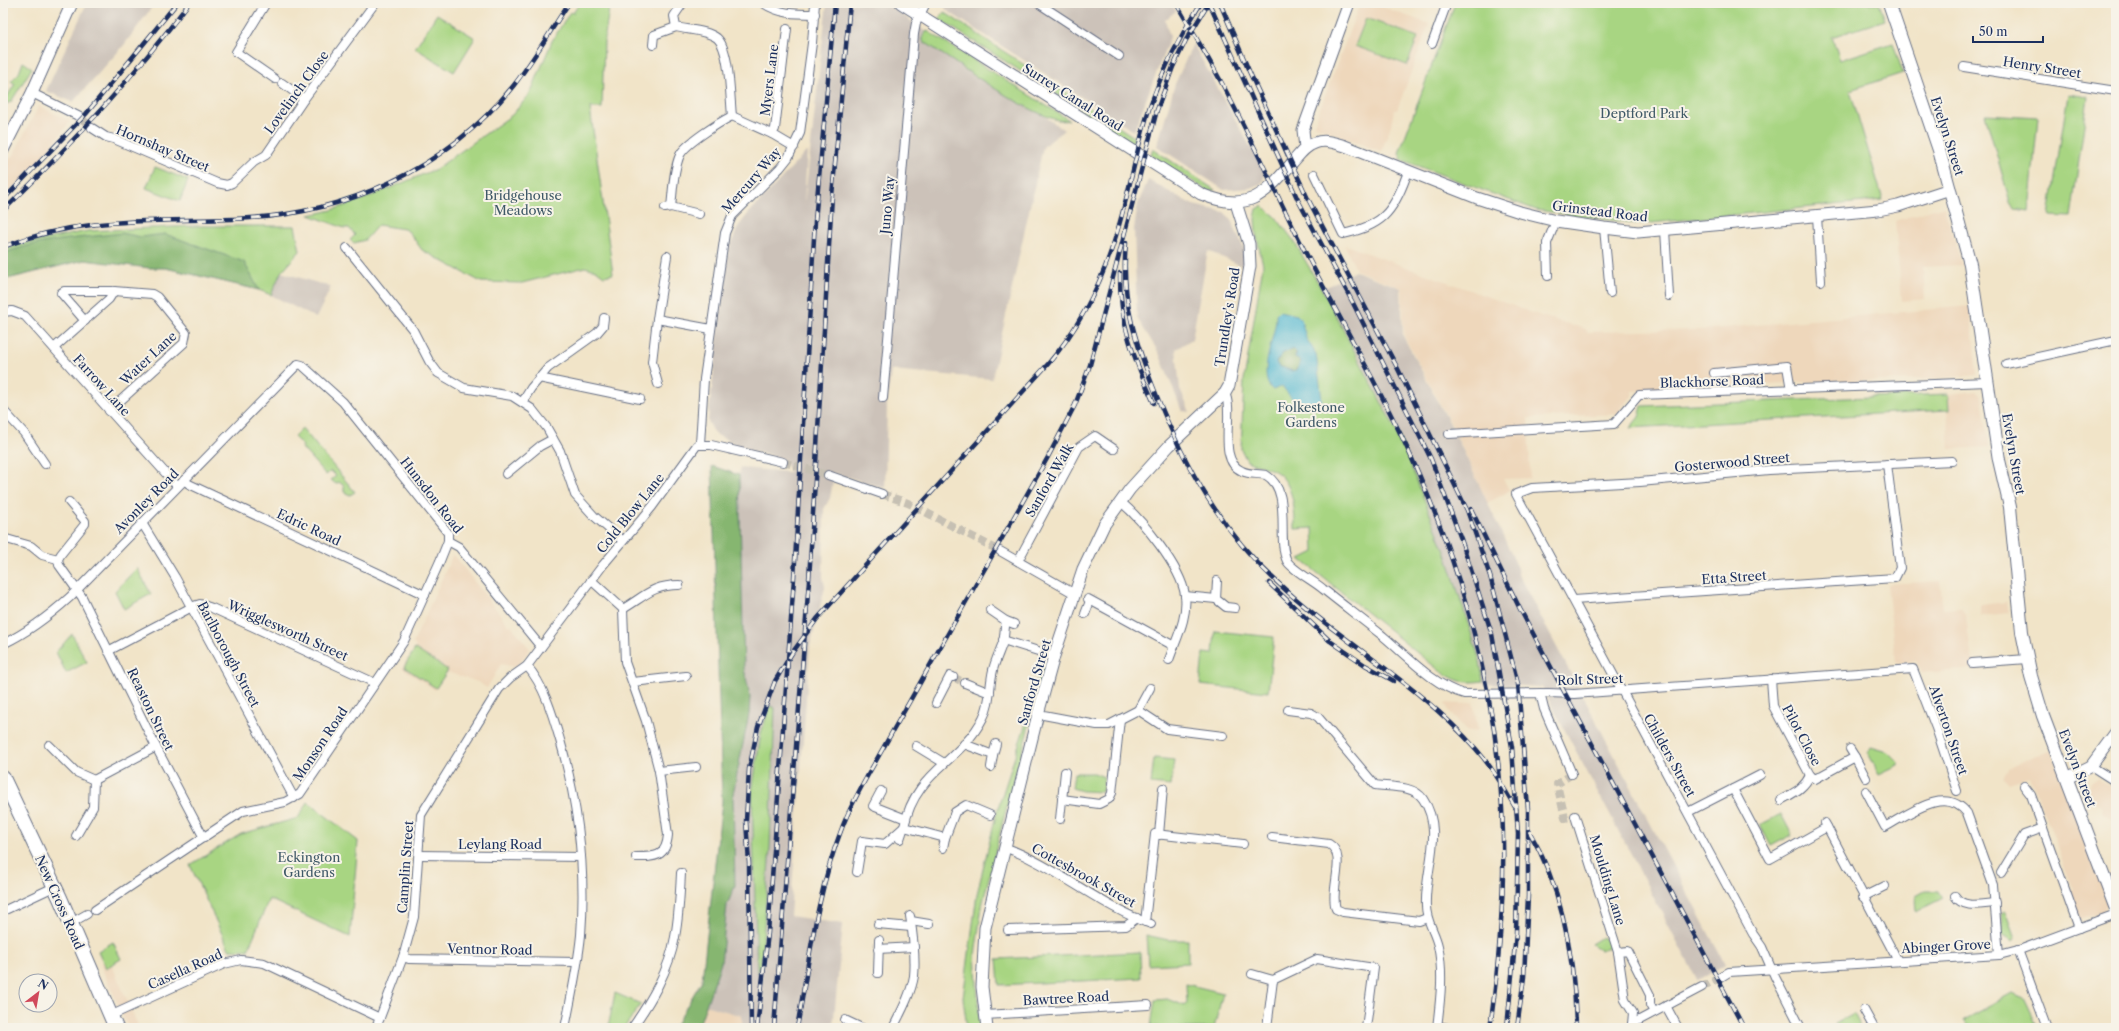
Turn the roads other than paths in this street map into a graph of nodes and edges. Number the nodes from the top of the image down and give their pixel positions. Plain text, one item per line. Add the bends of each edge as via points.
1 (72, 3) edge
2 (266, 3) edge
3 (375, 3) edge
4 (682, 3) edge
5 (763, 3) edge
6 (814, 3) edge
7 (901, 3) edge
8 (926, 3) edge
9 (1038, 3) edge
10 (1349, 3) edge
11 (1447, 3) edge
12 (1889, 3) edge
13 (814, 14) junction
14 (919, 14) junction
15 (676, 26) junction
16 (787, 29) dead end
17 (1432, 44) dead end
18 (652, 45) dead end
19 (1119, 56) dead end
20 (1964, 67) dead end
21 (2116, 91) edge
22 (32, 93) junction
23 (304, 99) junction
24 (732, 116) junction
25 (80, 117) tunnel mouth
26 (92, 128) tunnel mouth
27 (772, 134) junction
28 (794, 147) junction
29 (1305, 148) junction
30 (3, 150) edge
31 (1314, 174) dead end
32 (1406, 176) dead end
33 (227, 185) joint
34 (1950, 189) junction
35 (1236, 203) junction
36 (698, 214) dead end
37 (1817, 216) junction
38 (1556, 221) junction
39 (1604, 228) junction
40 (1665, 230) junction
41 (347, 248) dead end
42 (667, 256) dead end
43 (1548, 276) dead end
44 (1821, 281) dead end
45 (114, 291) junction
46 (1610, 293) dead end
47 (1669, 296) dead end
48 (3, 312) edge
49 (604, 318) dead end
50 (657, 319) junction
51 (85, 321) junction
52 (711, 329) junction
53 (2116, 340) edge
54 (54, 348) junction
55 (298, 364) joint
56 (2006, 364) dead end
57 (1714, 373) dead end
58 (539, 378) junction
59 (1988, 382) junction
60 (658, 384) dead end
61 (1791, 390) junction
62 (1225, 393) junction
63 (882, 398) dead end
64 (640, 399) dead end
65 (523, 401) junction
66 (3, 410) edge
67 (109, 411) junction
68 (1449, 434) dead end
69 (553, 439) junction
70 (700, 444) junction
71 (1114, 449) dead end
72 (1952, 461) dead end
73 (783, 462) tunnel mouth
74 (45, 464) dead end
75 (1887, 464) junction
76 (506, 474) dead end
77 (828, 475) tunnel mouth
78 (184, 480) junction
79 (178, 486) junction
80 (882, 494) tunnel mouth
81 (1516, 494) joint
82 (69, 502) dead end
83 (1120, 502) junction
84 (142, 523) junction
85 (3, 538) edge
86 (448, 541) junction
87 (623, 541) junction
88 (1000, 551) tunnel mouth
89 (58, 559) junction
90 (1018, 561) junction
91 (591, 580) junction
92 (1217, 581) dead end
93 (679, 585) dead end
94 (76, 590) junction
95 (1075, 594) junction
96 (425, 595) junction
97 (1185, 596) junction
98 (1216, 599) junction
99 (1574, 600) junction
100 (190, 608) junction
101 (1235, 608) dead end
102 (623, 609) junction
103 (990, 610) dead end
104 (1085, 614) dead end
105 (1004, 640) junction
106 (3, 644) edge
107 (1174, 646) junction
108 (541, 647) junction
109 (108, 651) junction
110 (1054, 656) junction
111 (2027, 659) junction
112 (1168, 660) dead end
113 (1972, 663) dead end
114 (527, 666) junction
115 (686, 676) dead end
116 (953, 677) dead end
117 (1918, 678) joint
118 (1771, 679) junction
119 (633, 682) junction
120 (375, 683) junction
121 (965, 684) tunnel mouth
122 (1150, 688) dead end
123 (1621, 690) junction
124 (990, 693) junction
125 (1540, 693) junction
126 (936, 703) dead end
127 (1138, 710) junction
128 (1288, 710) dead end
129 (1038, 714) junction
130 (1120, 719) junction
131 (2116, 732) edge
132 (1223, 736) dead end
133 (964, 744) junction
134 (996, 744) dead end
135 (49, 745) dead end
136 (916, 746) dead end
137 (156, 747) junction
138 (1850, 749) dead end
139 (993, 755) junction
140 (1855, 757) junction
141 (944, 763) junction
142 (2091, 766) junction
143 (696, 767) dead end
144 (991, 767) dead end
145 (659, 771) junction
146 (1065, 772) dead end
147 (1572, 774) dead end
148 (1760, 775) dead end
149 (1810, 775) junction
150 (3, 778) edge
151 (1866, 778) dead end
152 (2067, 778) junction
153 (94, 780) junction
154 (2116, 782) edge
155 (2024, 786) dead end
156 (1163, 788) dead end
157 (1733, 790) junction
158 (881, 791) dead end
159 (1866, 791) dead end
160 (1957, 791) dead end
161 (294, 798) junction
162 (1062, 800) junction
163 (1781, 800) dead end
164 (1688, 812) junction
165 (990, 815) dead end
166 (1575, 816) tunnel mouth
167 (1060, 819) dead end
168 (905, 823) junction
169 (2043, 828) junction
170 (1159, 835) junction
171 (76, 836) dead end
172 (1272, 837) dead end
173 (204, 838) junction
174 (945, 838) junction
175 (900, 839) dead end
176 (1243, 844) dead end
177 (1004, 847) junction
178 (944, 848) dead end
179 (419, 855) junction
180 (581, 857) junction
181 (636, 857) dead end
182 (857, 872) dead end
183 (682, 873) dead end
184 (2001, 873) dead end
185 (1885, 886) dead end
186 (54, 887) junction
187 (1955, 896) dead end
188 (1863, 897) junction
189 (1995, 903) junction
190 (2116, 908) edge
191 (3, 912) edge
192 (2116, 914) edge
193 (1136, 918) junction
194 (1428, 918) junction
195 (911, 921) junction
196 (71, 923) junction
197 (878, 924) dead end
198 (929, 924) dead end
199 (2079, 928) junction
200 (1008, 930) dead end
201 (879, 940) dead end
202 (914, 948) junction
203 (878, 949) junction
204 (2018, 950) junction
205 (1618, 952) junction
206 (1999, 955) junction
207 (403, 957) junction
208 (1898, 961) junction
209 (576, 962) junction
210 (1771, 969) junction
211 (878, 973) dead end
212 (1252, 974) dead end
213 (1721, 977) tunnel mouth
214 (1273, 980) junction
215 (1702, 986) tunnel mouth
216 (1148, 1005) dead end
217 (1666, 1006) junction
218 (1864, 1010) dead end
219 (1654, 1012) junction
220 (985, 1015) junction
221 (380, 1018) junction
222 (113, 1022) edge
223 (849, 1024) edge
224 (1632, 1026) edge
225 (1437, 1027) edge
226 (376, 1028) edge
227 (565, 1028) edge
228 (632, 1028) edge
229 (862, 1028) edge
230 (893, 1028) edge
231 (987, 1028) edge
232 (1267, 1028) edge
233 (1366, 1028) edge
234 (1448, 1028) edge
235 (1678, 1028) edge
236 (1801, 1028) edge
237 (1874, 1028) edge
238 (2047, 1028) edge

1 - 22 street
2 - 23 street via 236,52
3 - 23 street, Lovelinch Close
4 - 15 street via 674,16
5 - 13 street via 787,14
6 - 13 street, Mercury Way
7 - 14 street, Surrey Canal Road
8 - 14 street, Juno Way
9 - 19 street
10 - 29 street via 1303,130
11 - 17 street
12 - 34 main road, Evelyn Street
13 - 28 street, Mercury Way via 802,121
14 - 35 street, Surrey Canal Road via 1201,194
14 - 63 street, Juno Way via 913,45
15 - 18 street via 654,35
15 - 24 street via 709,34 722,44 727,65
16 - 27 street, Myers Lane via 775,129
20 - 21 street, Henry Street
22 - 25 street
22 - 30 street
23 - 33 street, Lovelinch Close via 266,155
24 - 27 street, Myers Lane
24 - 36 street via 714,125 681,154 677,165 668,208
26 - 33 street, Hornshay Street via 106,137 114,138
27 - 28 street, Myers Lane
28 - 52 street, Mercury Way via 780,168 732,216 725,234
29 - 35 street via 1271,188 1246,202
29 - 38 street, Grinstead Road via 1327,141 1345,146 1477,198
31 - 32 street via 1343,234 1365,229 1380,220 1397,200
34 - 37 street, Grinstead Road via 1885,209
34 - 59 main road, Evelyn Street via 1970,264
35 - 62 street, Trundley's Road via 1249,244 1250,266 1231,380
37 - 40 street, Grinstead Road
37 - 44 street
38 - 39 street, Grinstead Road
38 - 43 street via 1547,243
39 - 40 street, Grinstead Road via 1638,232
39 - 46 street
40 - 47 street
41 - 65 street via 413,330 428,361 438,372 464,388 501,392
42 - 50 street
45 - 51 street
45 - 51 street, Water Lane via 61,293
45 - 67 street, Water Lane via 146,293 157,297 184,328 187,338
48 - 54 street, Farrow Lane via 12,311 24,316
49 - 58 street via 603,326 597,333 548,368
50 - 52 street
50 - 60 street via 652,362
51 - 54 street
52 - 70 street, Mercury Way via 704,379
53 - 56 street
54 - 67 street, Farrow Lane
55 - 78 street, Avonley Road
55 - 86 street, Hunsdon Road via 343,402 442,524 448,533
57 - 61 street via 1787,366
58 - 64 street
58 - 65 street
59 - 61 street, Blackhorse Road
59 - 111 main road, Evelyn Street via 1999,460 2010,507
61 - 68 street, Blackhorse Road via 1639,395 1614,424
62 - 83 street, Sanford Street via 1169,446
62 - 125 street, Rolt Street via 1229,402 1229,455 1238,469 1266,474 1275,484 1282,506 1285,553 1295,569 1321,587 1430,676 1454,691 1464,694
65 - 69 street via 540,418
66 - 74 street via 24,433
67 - 79 street, Farrow Lane
69 - 76 street via 540,446
69 - 87 street via 565,463 575,495 594,516
70 - 73 street via 733,449
70 - 87 street, Cold Blow Lane via 693,448 665,490
71 - 90 street, Sanford Walk via 1095,436 1079,447
72 - 75 street, Gosterwood Street
75 - 81 street, Gosterwood Street via 1532,488
75 - 99 street, Etta Street via 1900,568 1895,578
77 - 80 street
78 - 79 street, Avonley Road
78 - 96 street, Edric Road
79 - 84 street, Avonley Road
81 - 99 street, Childers Street
82 - 89 street via 85,524
83 - 95 street, Sanford Street via 1104,525 1083,569
83 - 97 street via 1138,518 1174,568
84 - 94 street, Avonley Road
84 - 100 street, Barlborough Street via 175,577
85 - 89 street via 31,546 42,555
86 - 96 street, Monson Road
86 - 108 street, Hunsdon Road via 459,548
87 - 91 street, Cold Blow Lane
88 - 90 street
89 - 94 street, Reaston Street
90 - 95 street
91 - 102 street
91 - 108 street, Cold Blow Lane
92 - 98 street
93 - 102 street via 654,588
94 - 106 street, Avonley Road via 43,620
94 - 109 street, Reaston Street via 82,597
95 - 110 street, Sanford Street
96 - 120 street, Monson Road via 404,641
97 - 98 street
97 - 107 street via 1180,633
98 - 101 street via 1226,607
99 - 123 street, Childers Street
100 - 109 street
100 - 120 street, Wrigglesworth Street via 200,604 208,606
100 - 161 street, Barlborough Street
102 - 119 street via 625,662
103 - 105 street via 1008,623
104 - 107 street via 1089,600
105 - 110 street
105 - 124 street via 993,670
107 - 112 street
108 - 114 street, Cold Blow Lane
109 - 137 street, Reaston Street
110 - 129 street, Sanford Street
111 - 113 street
111 - 152 main road, Evelyn Street via 2043,716
114 - 179 street, Camplin Street via 499,689 424,807 420,824
114 - 180 street via 537,680 551,712 570,776
115 - 119 street
116 - 126 street via 950,676
117 - 118 street, Rolt Street via 1913,669 1907,669
117 - 160 street, Alverton Street
118 - 123 street, Rolt Street
118 - 149 street, Pilot Close via 1773,706
119 - 145 street
120 - 161 street, Monson Road via 305,789
121 - 124 street
122 - 127 street
123 - 125 street, Rolt Street via 1574,694
123 - 164 street, Childers Street
124 - 133 street via 984,716
125 - 147 street
127 - 130 street
127 - 132 street via 1167,729
128 - 194 street via 1312,713 1318,717 1375,785 1414,791 1423,797 1434,832 1425,905
129 - 130 street via 1104,726
129 - 177 street, Sanford Street
130 - 162 street via 1112,792 1109,799 1099,804
131 - 142 street
133 - 139 street
133 - 141 street
134 - 139 street
135 - 153 street via 76,772
136 - 141 street
137 - 153 street
137 - 173 street, Reaston Street
138 - 140 street
139 - 144 street
140 - 149 street, Pilot Close via 1815,779
140 - 151 street
141 - 168 street via 916,794
142 - 152 street
142 - 154 street
143 - 145 street
145 - 181 street via 668,835 667,846 654,857
146 - 162 street
148 - 157 street
149 - 163 street via 1807,784
150 - 186 highway, New Cross Road
152 - 190 main road, Evelyn Street
153 - 171 street via 93,807
155 - 169 street via 2031,795
156 - 170 street
157 - 164 street
157 - 188 street via 1770,859 1812,836 1826,825
158 - 168 street via 873,806
159 - 189 street via 1885,827 1929,802 1947,801 1962,806 1967,813 1993,885
161 - 173 street, Monson Road via 243,811
162 - 167 street
164 - 210 street, Childers Street via 1762,947
165 - 174 street via 966,805 955,812
166 - 205 street, Moulding Lane
168 - 174 street
168 - 175 street
168 - 182 street via 885,844 862,841
169 - 184 street via 2024,835
169 - 199 street
170 - 176 street
170 - 193 street, Cottesbrook Street via 1155,834 1148,923
172 - 194 street via 1329,844 1336,848 1339,855 1333,901 1336,909 1419,921
173 - 196 street, Monson Road
174 - 178 street
177 - 193 street, Cottesbrook Street via 1022,854
177 - 220 street, Sanford Street via 984,928 982,973
179 - 180 street, Leylang Road
179 - 207 street, Camplin Street via 416,905
180 - 209 street via 582,911
183 - 228 street via 675,937 666,971
185 - 188 street
186 - 191 street
186 - 196 highway, New Cross Road
187 - 189 street via 1958,902 1964,905
188 - 208 street
189 - 206 street
192 - 199 street, Abinger Grove
193 - 200 street via 1126,926
194 - 225 street via 1438,946 1441,995
195 - 197 street
195 - 198 street
195 - 202 street
196 - 222 highway, New Cross Road
199 - 204 street, Abinger Grove
201 - 203 street
202 - 203 street
202 - 230 street via 914,976
203 - 211 street
204 - 206 street, Abinger Grove
204 - 238 street
205 - 219 street via 1628,951 1650,995 1650,1005
205 - 224 street, Moulding Lane via 1625,1000 1632,1013
206 - 208 street, Abinger Grove
207 - 209 street, Ventnor Road
207 - 221 street, Camplin Street
208 - 210 street, Abinger Grove
209 - 227 street
210 - 213 street, Abinger Grove via 1729,972
210 - 236 street, Childers Street
212 - 214 street
214 - 232 street
214 - 233 street via 1316,958 1374,968
215 - 217 street
216 - 220 street, Bawtree Road
217 - 219 street
217 - 235 street
218 - 237 street
219 - 224 street
220 - 231 street, Sanford Street
221 - 222 street, Casella Road via 264,964 241,960 224,964
221 - 226 street, Camplin Street
223 - 229 street
225 - 234 street

